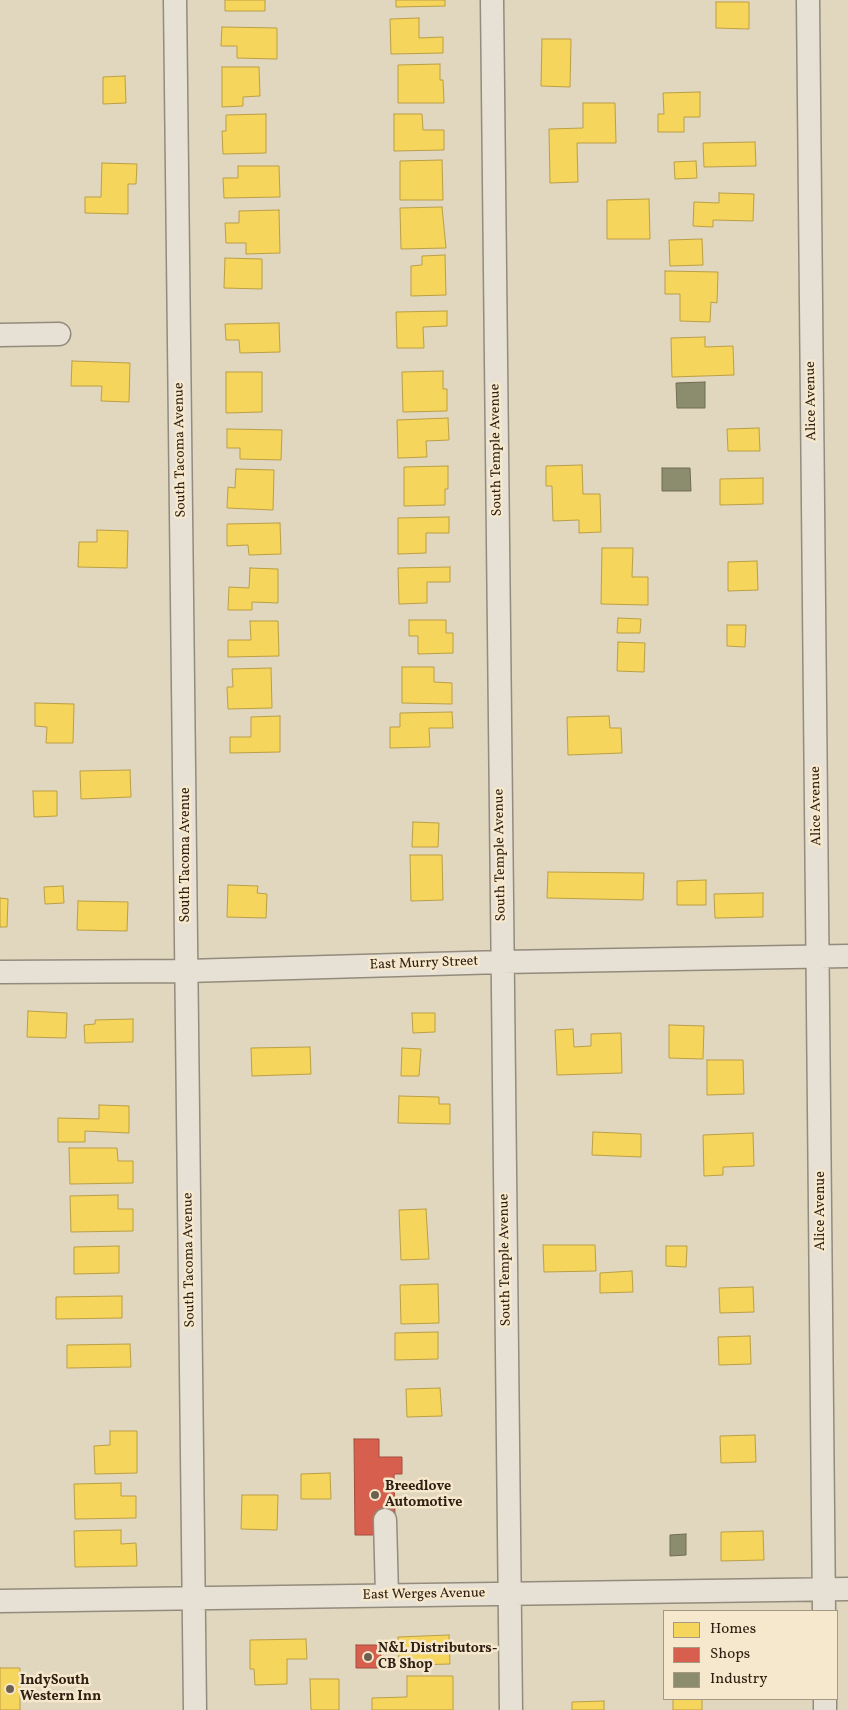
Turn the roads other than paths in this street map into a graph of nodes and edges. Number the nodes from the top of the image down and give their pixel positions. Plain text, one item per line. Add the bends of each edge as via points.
1 (175, 0) edge
2 (492, 0) edge
3 (808, 0) edge
4 (59, 334) dead end
5 (0, 335) edge
6 (848, 956) edge
7 (818, 957) junction
8 (502, 962) junction
9 (186, 971) junction
10 (0, 972) edge
11 (385, 1520) dead end
12 (824, 1589) junction
13 (848, 1589) edge
14 (510, 1594) junction
15 (387, 1596) junction
16 (194, 1597) junction
17 (0, 1601) edge
18 (824, 1610) edge
19 (195, 1710) edge
20 (511, 1710) edge

1 - 9 street, South Tacoma Avenue
2 - 8 street, South Temple Avenue
3 - 7 street, Alice Avenue
4 - 5 street
6 - 7 street, East Murry Street
7 - 8 street, East Murry Street
7 - 12 street, Alice Avenue
8 - 9 street, East Murry Street
8 - 14 street, South Temple Avenue
9 - 10 street, East Murry Street
9 - 16 street, South Tacoma Avenue
11 - 15 street
12 - 13 street, East Werges Avenue
12 - 14 street, East Werges Avenue
12 - 18 street, Alice Avenue
14 - 15 street, East Werges Avenue
14 - 20 street, South Temple Avenue
15 - 16 street, East Werges Avenue
16 - 17 street, East Werges Avenue
16 - 19 street, South Tacoma Avenue

